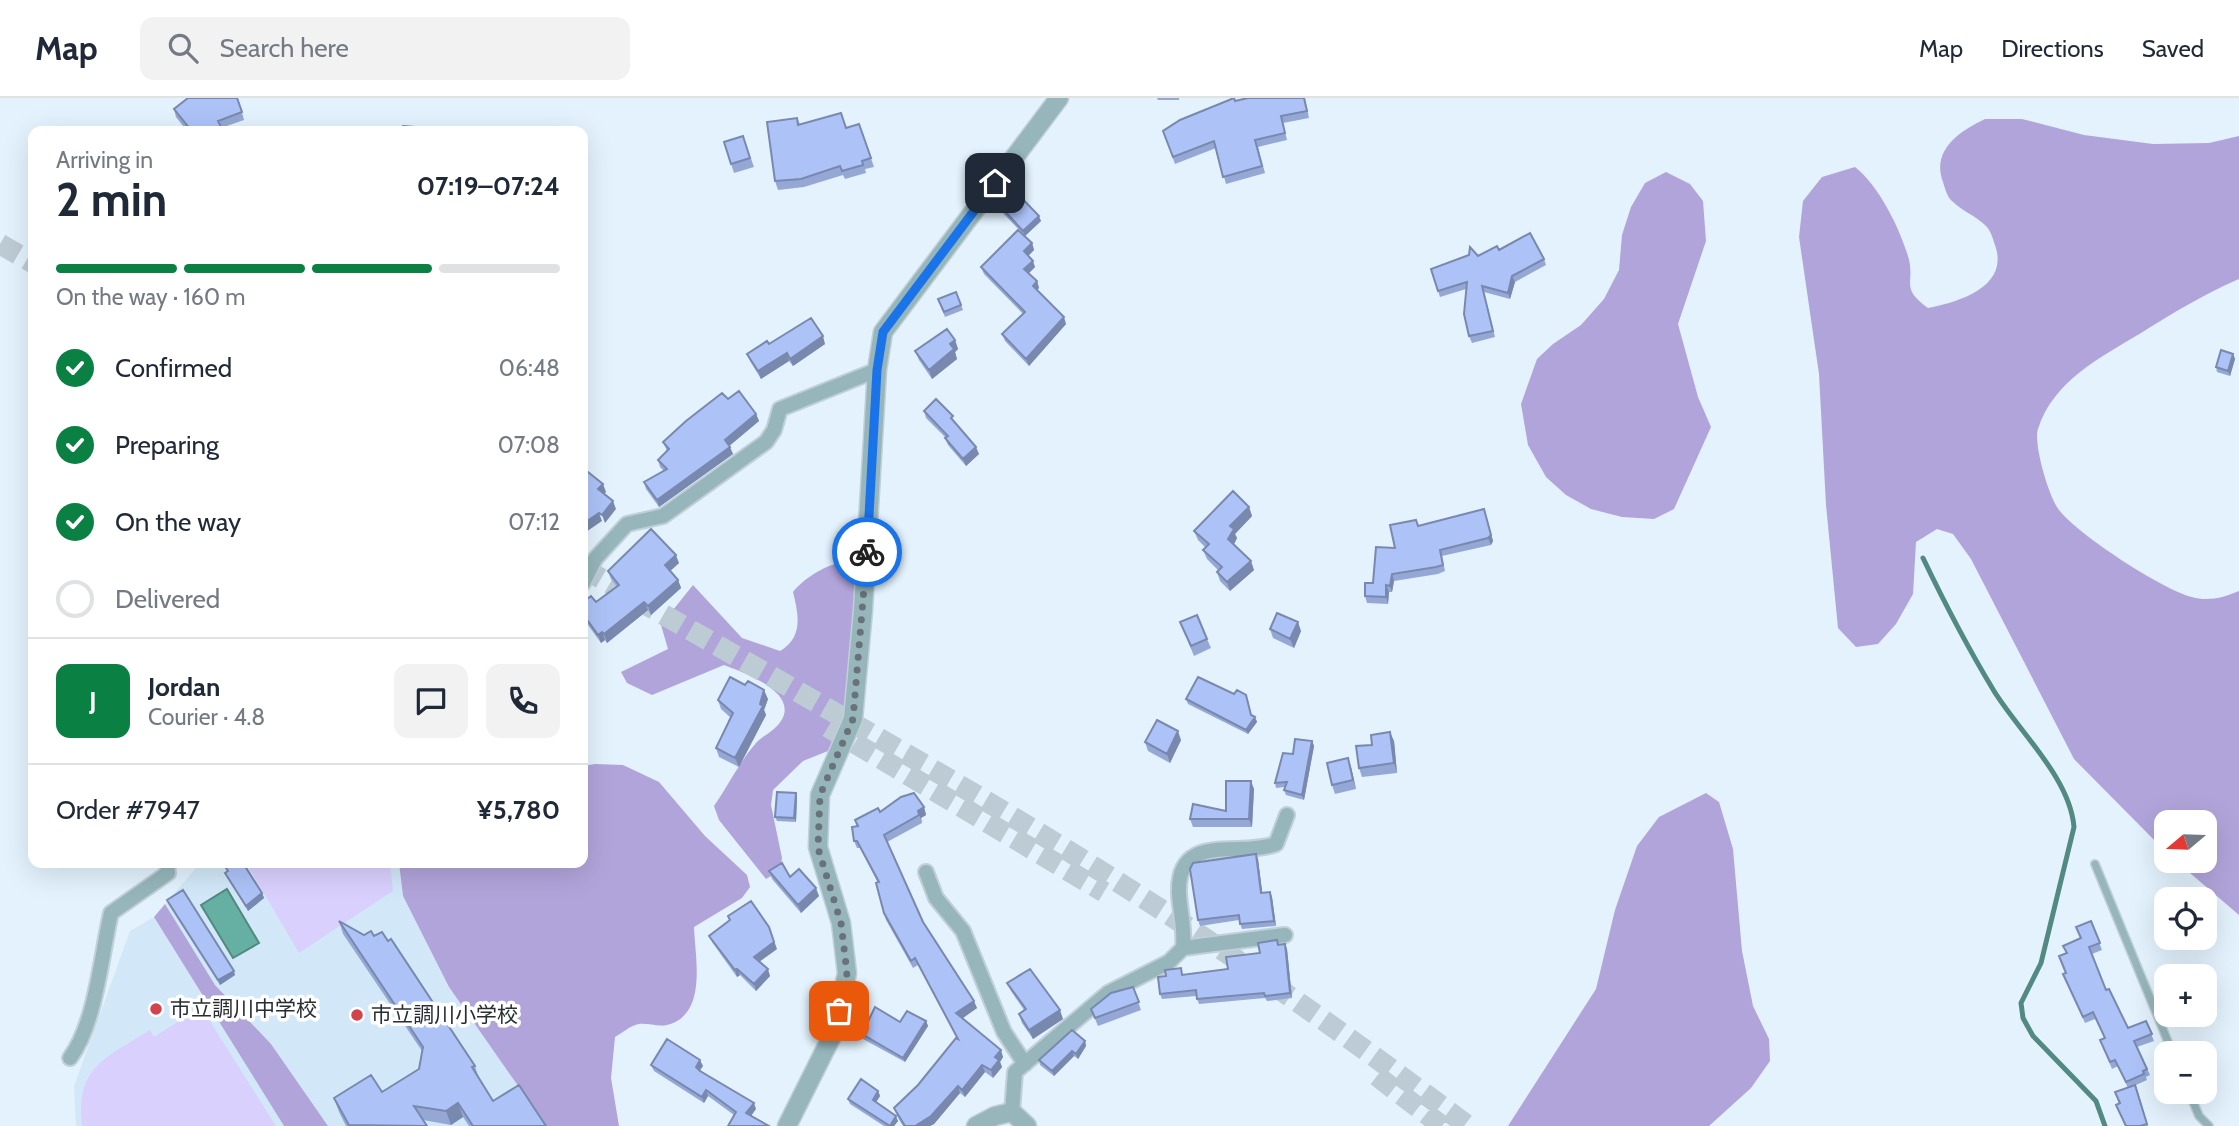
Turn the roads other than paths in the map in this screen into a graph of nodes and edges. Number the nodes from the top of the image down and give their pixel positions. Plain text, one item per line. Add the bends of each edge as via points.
1 (1059, 98) edge
2 (877, 370) junction
3 (588, 573) edge
4 (1287, 815) dead end
5 (2095, 864) dead end
6 (168, 868) edge
7 (926, 872) dead end
8 (1285, 934) dead end
9 (1183, 948) junction
10 (2168, 1041) edge
11 (70, 1058) dead end
12 (1025, 1064) junction
13 (2194, 1104) edge
14 (1012, 1112) junction
15 (786, 1126) edge
16 (976, 1126) edge
17 (1027, 1126) edge
18 (2209, 1126) edge

1 - 2 street via 883,332
2 - 3 street via 780,409 766,442 663,516 627,524
2 - 15 street via 853,719 820,795 818,848 841,923 847,973 835,1030
4 - 9 street via 1276,844 1263,849 1205,850 1181,871
5 - 10 lane
6 - 11 street via 158,883 111,913 87,1023
7 - 12 street via 936,898 963,931 1004,1032
8 - 9 street
9 - 12 street via 1169,962 1108,993
12 - 14 street via 1015,1072
13 - 18 lane
14 - 16 street
14 - 17 street

